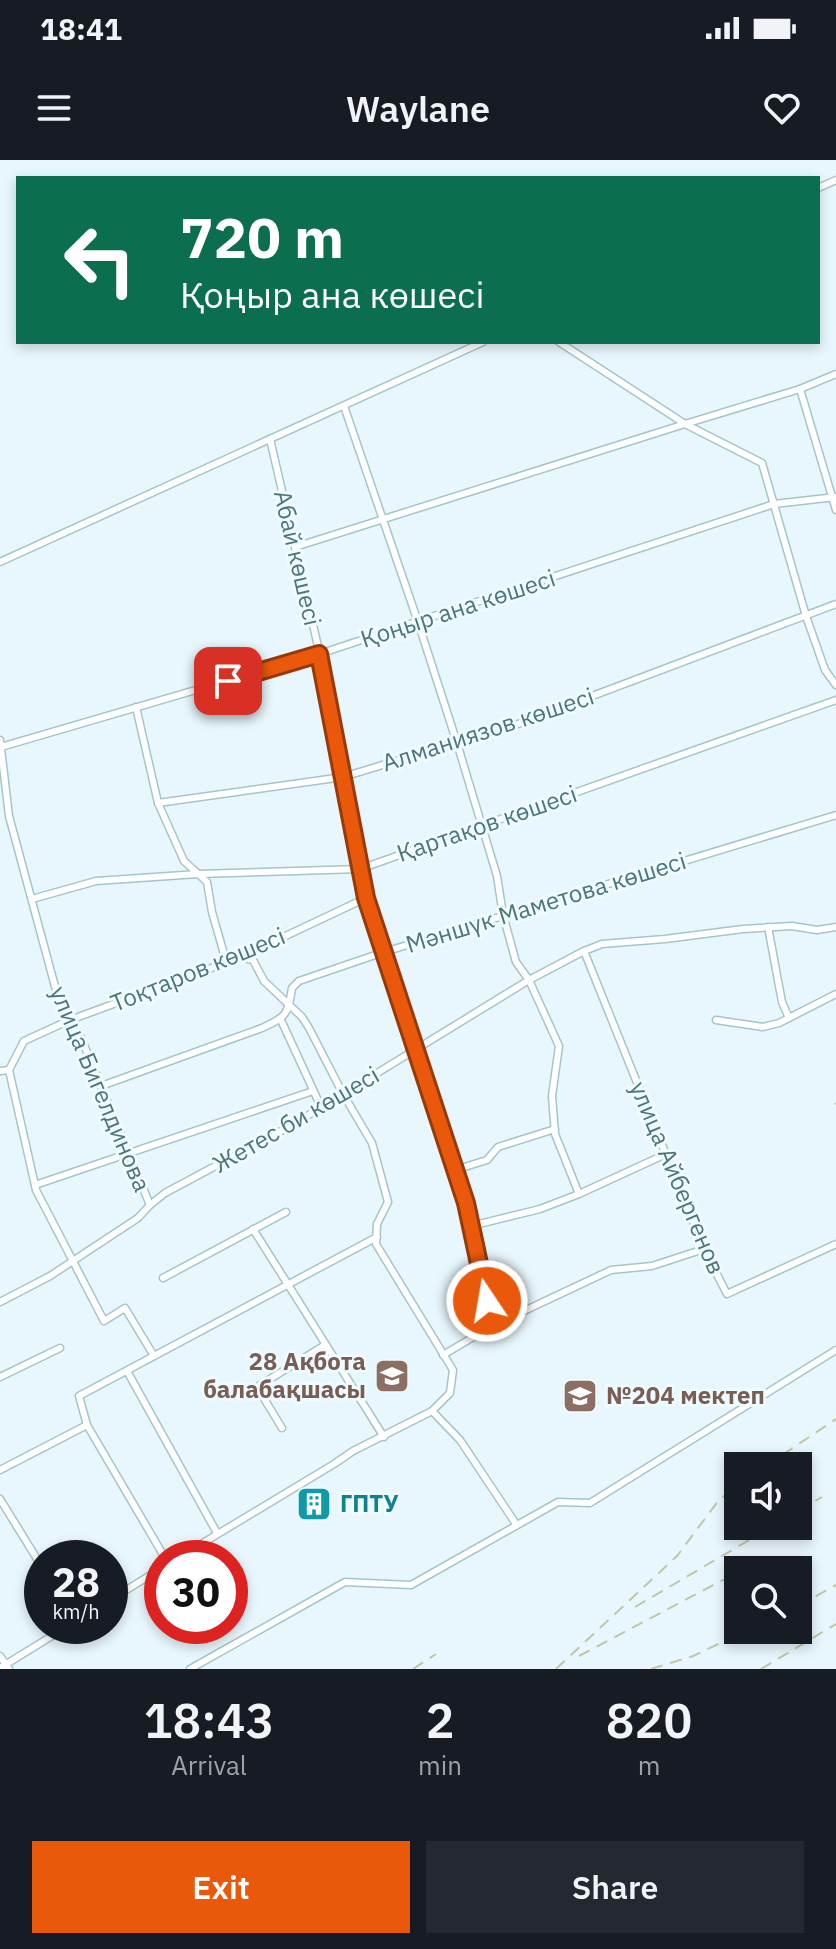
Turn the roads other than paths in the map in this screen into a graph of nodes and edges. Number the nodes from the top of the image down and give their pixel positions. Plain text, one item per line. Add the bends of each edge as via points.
1 (479, 344) edge
2 (562, 344) edge
3 (836, 374) edge
4 (800, 389) junction
5 (344, 406) junction
6 (685, 424) junction
7 (270, 439) junction
8 (835, 497) edge
9 (774, 504) junction
10 (836, 510) edge
11 (383, 520) junction
12 (295, 547) junction
13 (0, 562) edge
14 (836, 604) edge
15 (806, 616) junction
16 (418, 622) junction
17 (319, 654) junction
18 (836, 685) edge
19 (836, 700) edge
20 (136, 707) junction
21 (0, 740) edge
22 (457, 743) junction
23 (1, 747) edge
24 (343, 777) junction
25 (158, 803) junction
26 (836, 815) edge
27 (482, 826) junction
28 (360, 869) junction
29 (198, 874) junction
30 (366, 898) junction
31 (32, 899) junction
32 (503, 915) junction
33 (768, 927) junction
34 (836, 927) edge
35 (584, 951) junction
36 (384, 952) junction
37 (241, 957) junction
38 (529, 980) junction
39 (836, 994) edge
40 (290, 1004) junction
41 (789, 1018) junction
42 (70, 1020) junction
43 (281, 1020) junction
44 (716, 1020) dead end
45 (415, 1050) junction
46 (9, 1070) junction
47 (0, 1071) edge
48 (101, 1086) junction
49 (313, 1091) junction
50 (343, 1094) junction
51 (321, 1107) junction
52 (555, 1129) junction
53 (128, 1153) junction
54 (666, 1154) junction
55 (455, 1170) junction
56 (35, 1185) junction
57 (579, 1194) junction
58 (150, 1205) junction
59 (286, 1212) dead end
60 (471, 1226) junction
61 (253, 1229) junction
62 (377, 1237) junction
63 (836, 1244) edge
64 (704, 1249) junction
65 (73, 1261) junction
66 (163, 1278) dead end
67 (287, 1284) junction
68 (0, 1302) edge
69 (492, 1326) junction
70 (325, 1345) junction
71 (60, 1348) dead end
72 (836, 1350) edge
73 (443, 1355) junction
74 (154, 1356) junction
75 (127, 1371) junction
76 (0, 1377) edge
77 (432, 1411) junction
78 (87, 1425) junction
79 (282, 1428) dead end
80 (384, 1437) junction
81 (0, 1470) edge
82 (0, 1499) edge
83 (516, 1524) junction
84 (217, 1533) junction
85 (25, 1540) edge
86 (154, 1540) edge
87 (206, 1540) edge
88 (40, 1644) edge
89 (0, 1656) edge
90 (5, 1667) edge
91 (190, 1669) edge

1 - 5 street
2 - 6 street
3 - 4 street
4 - 6 street
4 - 8 street
5 - 7 street
5 - 11 street
6 - 9 street via 762,463
6 - 11 street
7 - 12 street, Абай көшесі
7 - 13 street
8 - 9 street, Қоңыр ана көшесі
8 - 10 street
9 - 15 street
9 - 16 street, Қоңыр ана көшесі
11 - 12 street
11 - 16 street
12 - 17 street, Абай көшесі
14 - 15 street, Алманиязов көшесі
15 - 18 street via 825,670
15 - 22 street, Алманиязов көшесі
16 - 17 street, Қоңыр ана көшесі
16 - 22 street
17 - 20 street, Қоңыр ана көшесі
17 - 24 street, Абай көшесі
19 - 27 street, Қартақов көшесі
20 - 23 street, Қоңыр ана көшесі
20 - 25 street
21 - 23 street, улица Бигелдинова
22 - 24 street, Алманиязов көшесі
22 - 27 street
23 - 31 street, улица Бигелдинова via 9,816
24 - 25 street, Алманиязов көшесі
24 - 28 street, Абай көшесі
25 - 29 street via 184,861
26 - 32 street, Мәншүк Маметова көшесі
27 - 28 street, Қартақов көшесі
27 - 32 street
28 - 29 street, Қартақов көшесі
28 - 30 street, Абай көшесі
29 - 31 street, Қартақов көшесі via 96,881
29 - 37 street via 207,882 224,954
30 - 36 street, Абай көшесі
30 - 37 street, Тоқтаров көшесі
31 - 42 street, улица Бигелдинова via 60,1005
32 - 36 street, Мәншүк Маметова көшесі
32 - 38 street via 516,962
33 - 34 street, Жетес би көшесі
33 - 35 street, Жетес би көшесі via 602,944
33 - 41 street
35 - 38 street, Жетес би көшесі
35 - 54 street, улица Айбергенов
36 - 40 street, Мәншүк Маметова көшесі via 299,981
36 - 45 street, Абай көшесі
37 - 40 street via 253,960 264,981
37 - 42 street, Тоқтаров көшесі
38 - 45 street, Жетес би көшесі
38 - 52 street via 559,1046 552,1096
39 - 41 street
40 - 43 street, Мәншүк Маметова көшесі
40 - 50 street via 309,1028
41 - 44 street via 763,1027
42 - 46 street, Тоқтаров көшесі via 24,1041
42 - 48 street, улица Бигелдинова
43 - 48 street
43 - 49 street
45 - 50 street, Жетес би көшесі
45 - 55 street, Абай көшесі
46 - 47 street
46 - 56 street
48 - 53 street, улица Бигелдинова
49 - 51 street
49 - 53 street
50 - 51 street, Жетес би көшесі
50 - 62 street via 372,1143 388,1202
51 - 58 street, Жетес би көшесі
52 - 55 street via 498,1147 487,1160
52 - 57 street
53 - 56 street
53 - 58 street, улица Бигелдинова
54 - 57 street
54 - 64 street, улица Айбергенов
55 - 60 street, Абай көшесі
56 - 65 street
57 - 60 street
58 - 65 street, Жетес би көшесі
59 - 61 street
60 - 69 street, Абай көшесі
61 - 66 street
61 - 67 street
62 - 67 street
62 - 73 street via 376,1244
63 - 64 street, улица Айбергенов via 727,1294
64 - 69 street via 652,1266 611,1270
65 - 68 street, Жетес би көшесі
65 - 74 street via 104,1321 125,1308
67 - 70 street
67 - 74 street
69 - 73 street
70 - 79 street via 257,1387
70 - 80 street
71 - 76 street
72 - 83 street via 590,1503 558,1502
73 - 77 street via 453,1370 450,1393
74 - 75 street
75 - 78 street via 79,1396
75 - 84 street
77 - 80 street
77 - 83 street via 460,1440
78 - 81 street
78 - 86 street
80 - 84 street
82 - 85 street
83 - 91 street via 411,1585 345,1582
84 - 87 street
88 - 90 street
89 - 90 street

